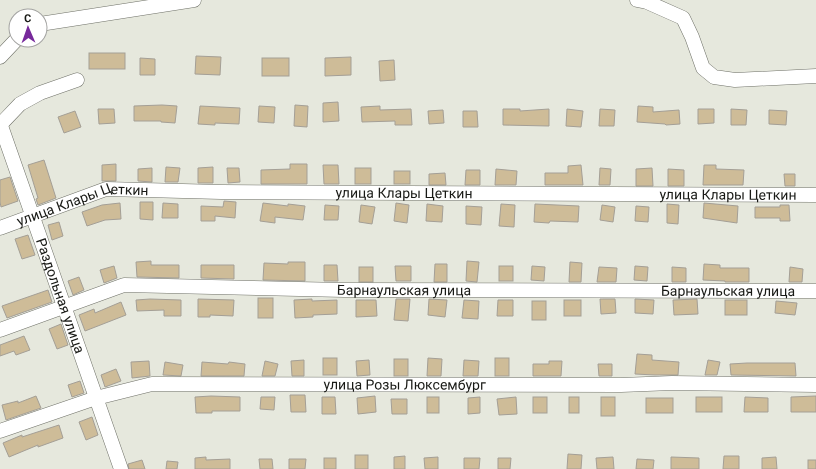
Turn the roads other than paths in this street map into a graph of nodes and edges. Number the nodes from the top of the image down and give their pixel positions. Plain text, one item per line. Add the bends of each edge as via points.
1 (194, 0) edge
2 (637, 0) edge
3 (48, 23) edge
4 (8, 48) edge
5 (0, 57) edge
6 (816, 76) edge
7 (77, 80) dead end
8 (0, 124) edge
9 (816, 195) edge
10 (32, 217) junction
11 (0, 228) edge
12 (816, 291) edge
13 (65, 307) junction
14 (0, 330) edge
15 (816, 385) edge
16 (96, 398) junction
17 (0, 431) edge
18 (121, 469) edge

1 - 3 street
2 - 6 street via 683,18 703,68 714,77 735,80
4 - 5 street
7 - 8 street via 40,93 20,104
8 - 10 street, Раздольная улица
9 - 10 street, улица Клары Цеткин via 221,192 106,189
10 - 11 street, улица Клары Цеткин
10 - 13 street, Раздольная улица
12 - 13 street, Барнаульская улица via 344,290 124,285
13 - 14 street, Барнаульская улица
13 - 16 street, Раздольная улица
15 - 16 street, улица Розы Люксембург via 152,384
16 - 17 street, улица Розы Люксембург
16 - 18 street, Раздольная улица

